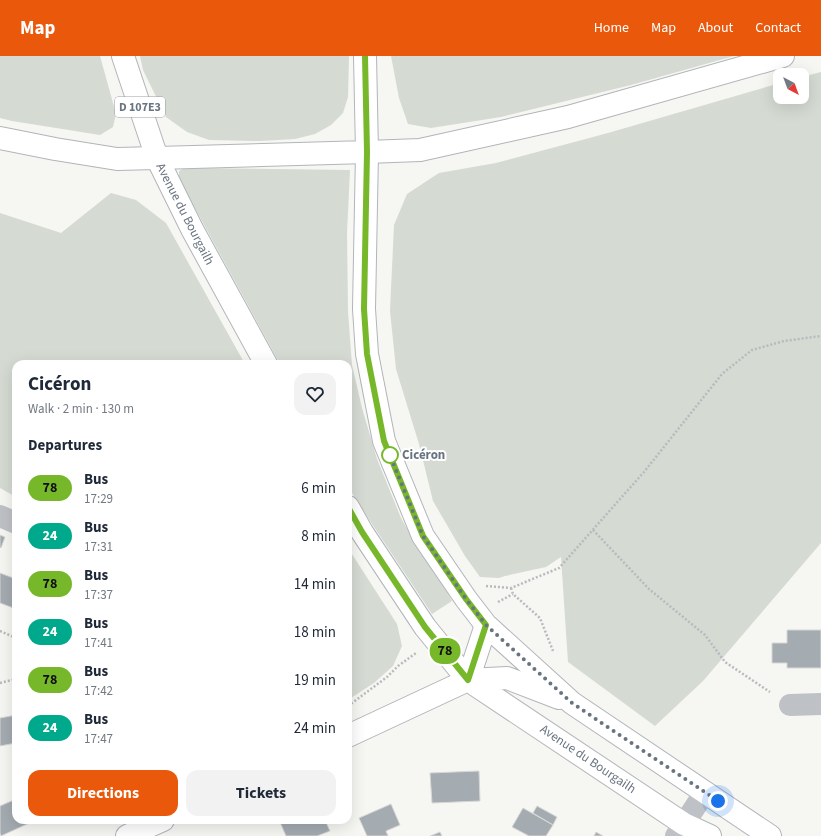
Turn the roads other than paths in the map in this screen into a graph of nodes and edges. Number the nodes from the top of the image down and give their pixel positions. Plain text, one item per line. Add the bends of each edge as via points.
1 (122, 56) edge
2 (365, 56) edge
3 (783, 56) edge
4 (0, 138) edge
5 (367, 152) junction
6 (156, 158) junction
7 (264, 360) edge
8 (352, 514) edge
9 (0, 516) edge
10 (12, 521) edge
11 (486, 625) junction
12 (468, 680) junction
13 (572, 703) junction
14 (821, 704) edge
15 (790, 705) road end
16 (352, 734) edge
17 (704, 792) junction
18 (154, 824) edge
19 (680, 830) edge
20 (127, 836) edge
21 (710, 836) edge
22 (770, 836) edge

1 - 6 main road, Avenue du Bourgailh / D 107E3
2 - 5 main road
3 - 5 main road via 568,117 420,150
4 - 6 main road via 117,159
5 - 6 main road
5 - 11 main road via 364,309 367,354 384,441 423,536
6 - 7 main road, Avenue du Bourgailh / D 107E3
8 - 12 main road, Avenue du Bourgailh via 425,627
9 - 10 street
11 - 12 main road
11 - 13 main road
12 - 13 main road via 507,678
12 - 16 main road
12 - 19 main road, Avenue du Bourgailh
13 - 17 main road
14 - 15 street
17 - 19 street
17 - 22 main road
18 - 20 main road
19 - 21 main road, Avenue du Bourgailh

